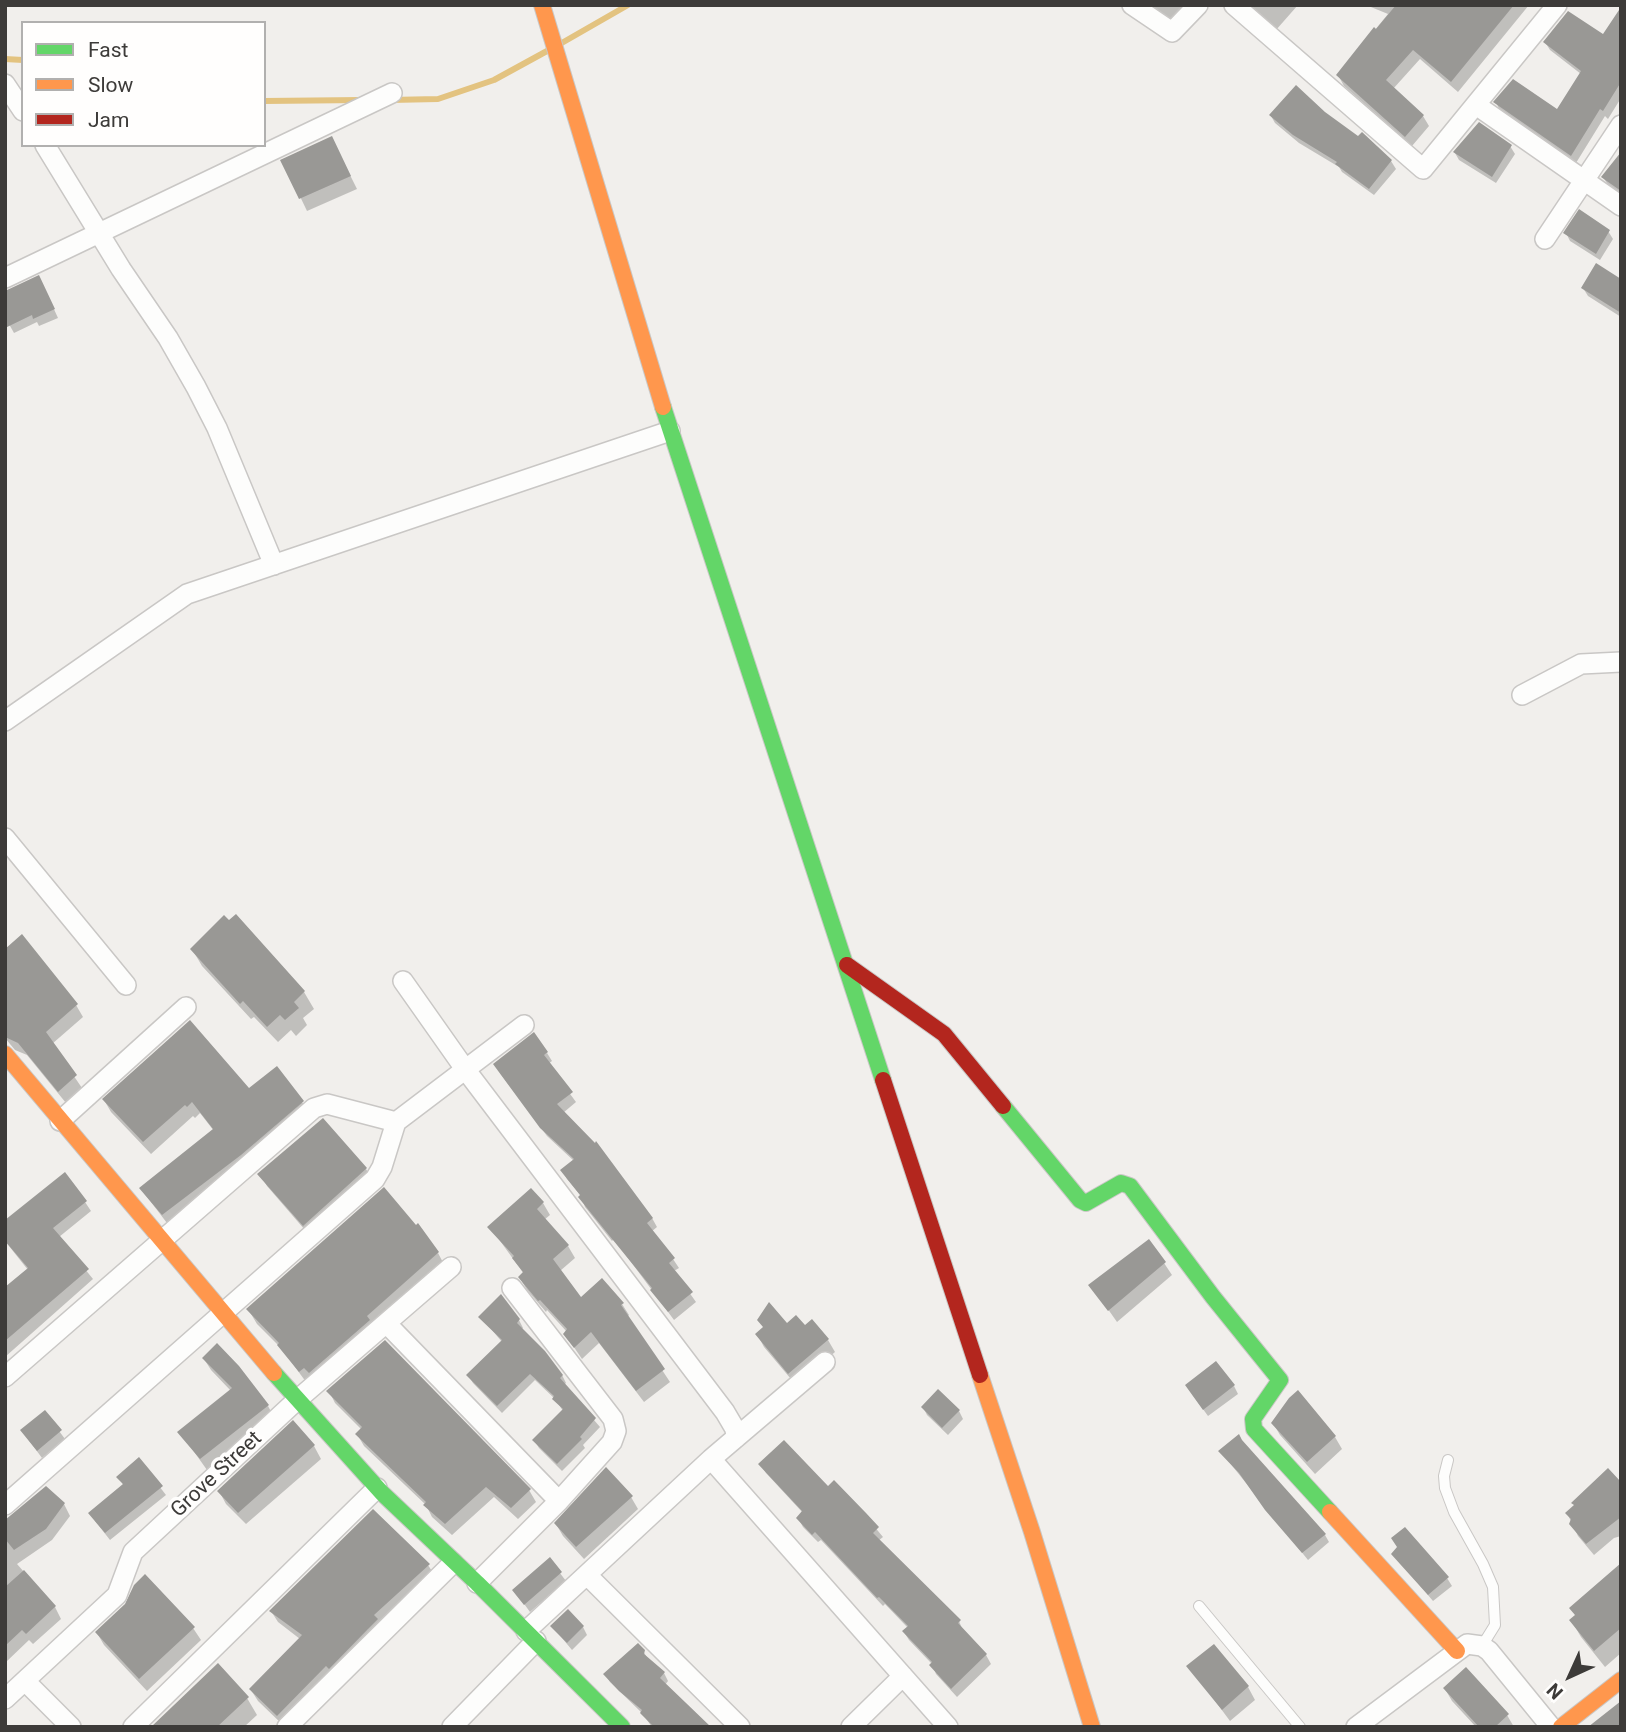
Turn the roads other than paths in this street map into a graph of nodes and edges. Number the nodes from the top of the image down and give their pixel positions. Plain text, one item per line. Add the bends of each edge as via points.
1 (542, 5) edge
2 (1132, 5) edge
3 (1198, 5) edge
4 (1234, 5) edge
5 (1557, 5) edge
6 (5, 84) edge
7 (392, 93) dead end
8 (1476, 105) junction
9 (21, 108) edge
10 (1621, 125) edge
11 (46, 147) edge
12 (1584, 180) junction
13 (1621, 206) edge
14 (99, 233) junction
15 (1545, 239) dead end
16 (5, 278) edge
17 (670, 431) junction
18 (274, 565) junction
19 (1621, 662) edge
20 (1522, 695) dead end
21 (5, 721) edge
22 (5, 838) edge
23 (847, 965) junction
24 (403, 981) dead end
25 (126, 985) dead end
26 (186, 1007) dead end
27 (524, 1025) dead end
28 (5, 1054) edge
29 (466, 1069) junction
30 (60, 1121) junction
31 (396, 1122) junction
32 (162, 1240) junction
33 (451, 1267) dead end
34 (512, 1288) dead end
35 (223, 1314) junction
36 (386, 1323) junction
37 (825, 1362) dead end
38 (5, 1377) edge
39 (297, 1400) junction
40 (736, 1438) junction
41 (711, 1459) junction
42 (1448, 1460) dead end
43 (377, 1488) junction
44 (559, 1501) junction
45 (5, 1505) edge
46 (453, 1563) junction
47 (587, 1575) junction
48 (477, 1583) junction
49 (1199, 1606) dead end
50 (531, 1636) junction
51 (1482, 1646) junction
52 (1457, 1651) junction
53 (903, 1676) junction
54 (1621, 1680) edge
55 (25, 1681) junction
56 (5, 1699) edge
57 (71, 1727) edge
58 (133, 1727) edge
59 (287, 1727) edge
60 (452, 1727) edge
61 (621, 1727) edge
62 (740, 1727) edge
63 (851, 1727) edge
64 (948, 1727) edge
65 (1092, 1727) edge
66 (1300, 1727) edge
67 (1356, 1727) edge
68 (1551, 1727) edge
69 (1561, 1727) edge

1 - 17 street
2 - 3 street via 1172,32
4 - 8 street via 1423,169
5 - 8 street
6 - 9 street
7 - 14 street
8 - 12 street
10 - 12 street
11 - 14 street
12 - 13 street
12 - 15 street
14 - 16 street
14 - 18 street via 196,387
17 - 18 street
17 - 23 street
18 - 21 street via 187,594
19 - 20 street via 1580,664
22 - 25 street
23 - 52 street via 944,1034 1080,1200 1093,1201 1122,1183 1130,1186 1280,1380 1253,1419 1254,1429
23 - 65 street
24 - 29 street
26 - 30 street
27 - 29 street
28 - 30 street
29 - 31 street
29 - 40 street via 725,1412
30 - 32 street
31 - 32 street via 327,1104 314,1108
31 - 35 street via 375,1179
32 - 35 street
32 - 38 street
33 - 36 street, Grove Street
34 - 44 street via 613,1419 616,1431 612,1442
35 - 39 street
35 - 45 street
36 - 39 street, Grove Street
36 - 44 street
37 - 40 street
39 - 43 street
39 - 55 street, Grove Street via 133,1552 117,1595
40 - 41 street
41 - 47 street
41 - 53 street
42 - 51 lane via 1445,1488 1493,1587 1495,1625
43 - 46 street
43 - 58 street
44 - 48 street
46 - 48 street
46 - 59 street
47 - 50 street
47 - 62 street
48 - 50 street
49 - 66 lane
50 - 60 street
50 - 61 street
51 - 52 street via 1467,1644
51 - 68 street
52 - 67 street
53 - 63 street
53 - 64 street
54 - 69 street
55 - 56 street, Grove Street
55 - 57 street

